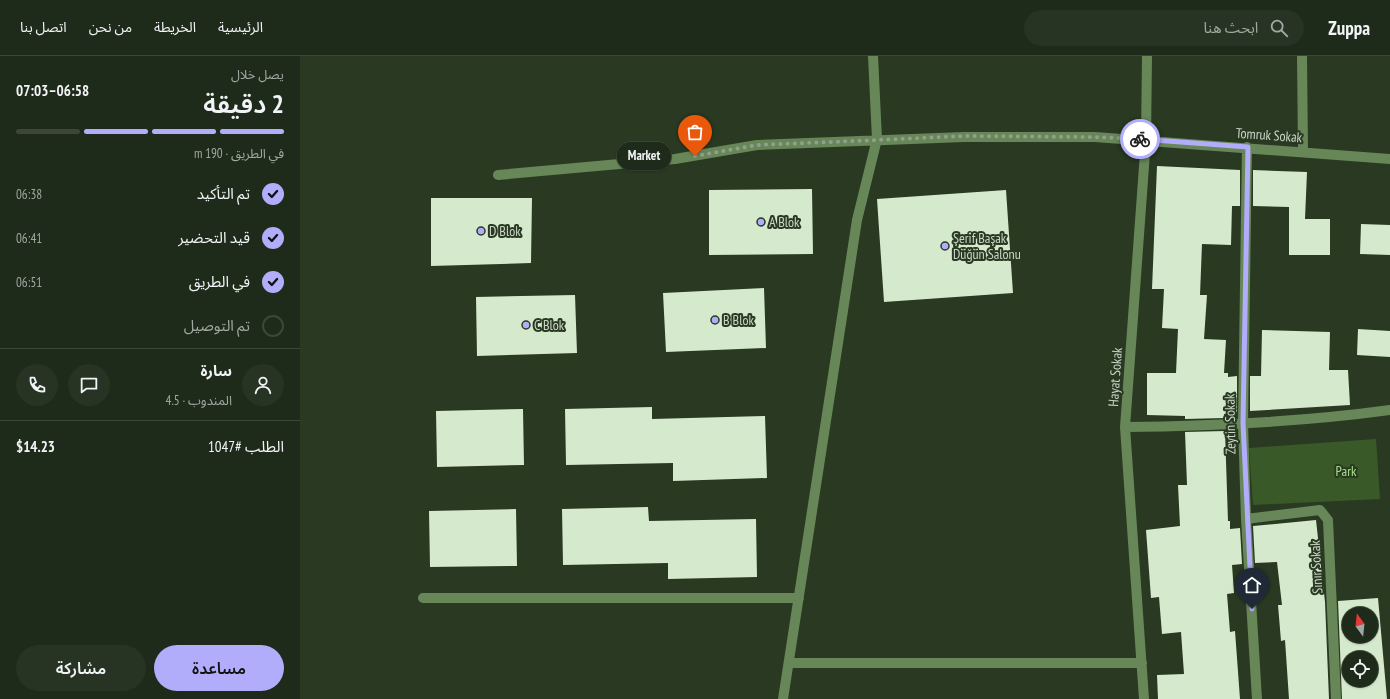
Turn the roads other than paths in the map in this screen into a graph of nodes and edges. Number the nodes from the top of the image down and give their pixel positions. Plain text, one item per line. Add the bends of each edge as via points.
1 (873, 56) edge
2 (1147, 56) edge
3 (1302, 56) edge
4 (1146, 139) junction
5 (877, 140) junction
6 (1248, 147) junction
7 (1304, 152) junction
8 (1390, 159) edge
9 (498, 175) dead end
10 (1390, 410) edge
11 (1243, 423) junction
12 (1126, 427) junction
13 (1246, 519) junction
14 (423, 598) dead end
15 (799, 598) junction
16 (789, 663) junction
17 (1142, 663) junction
18 (783, 699) edge
19 (1144, 699) edge
20 (1257, 699) edge
21 (1336, 699) edge

1 - 5 street
2 - 4 street, Hayat Sokak
3 - 7 street
4 - 5 street, Tomruk Sokak via 964,136
4 - 6 street, Tomruk Sokak
4 - 12 street, Hayat Sokak
5 - 9 street, Tomruk Sokak via 757,145 675,159
5 - 15 street via 857,220
6 - 7 street, Tomruk Sokak
6 - 11 street, Zeytin Sokak
7 - 8 street, Tomruk Sokak
10 - 11 street via 1347,416
11 - 12 street
11 - 13 street, Zeytin Sokak
12 - 17 street, Hayat Sokak
13 - 20 street, Zeytin Sokak
13 - 21 street, Sınır Sokak via 1320,510 1328,520
14 - 15 street
15 - 16 street
16 - 17 street
16 - 18 street
17 - 19 street, Hayat Sokak

